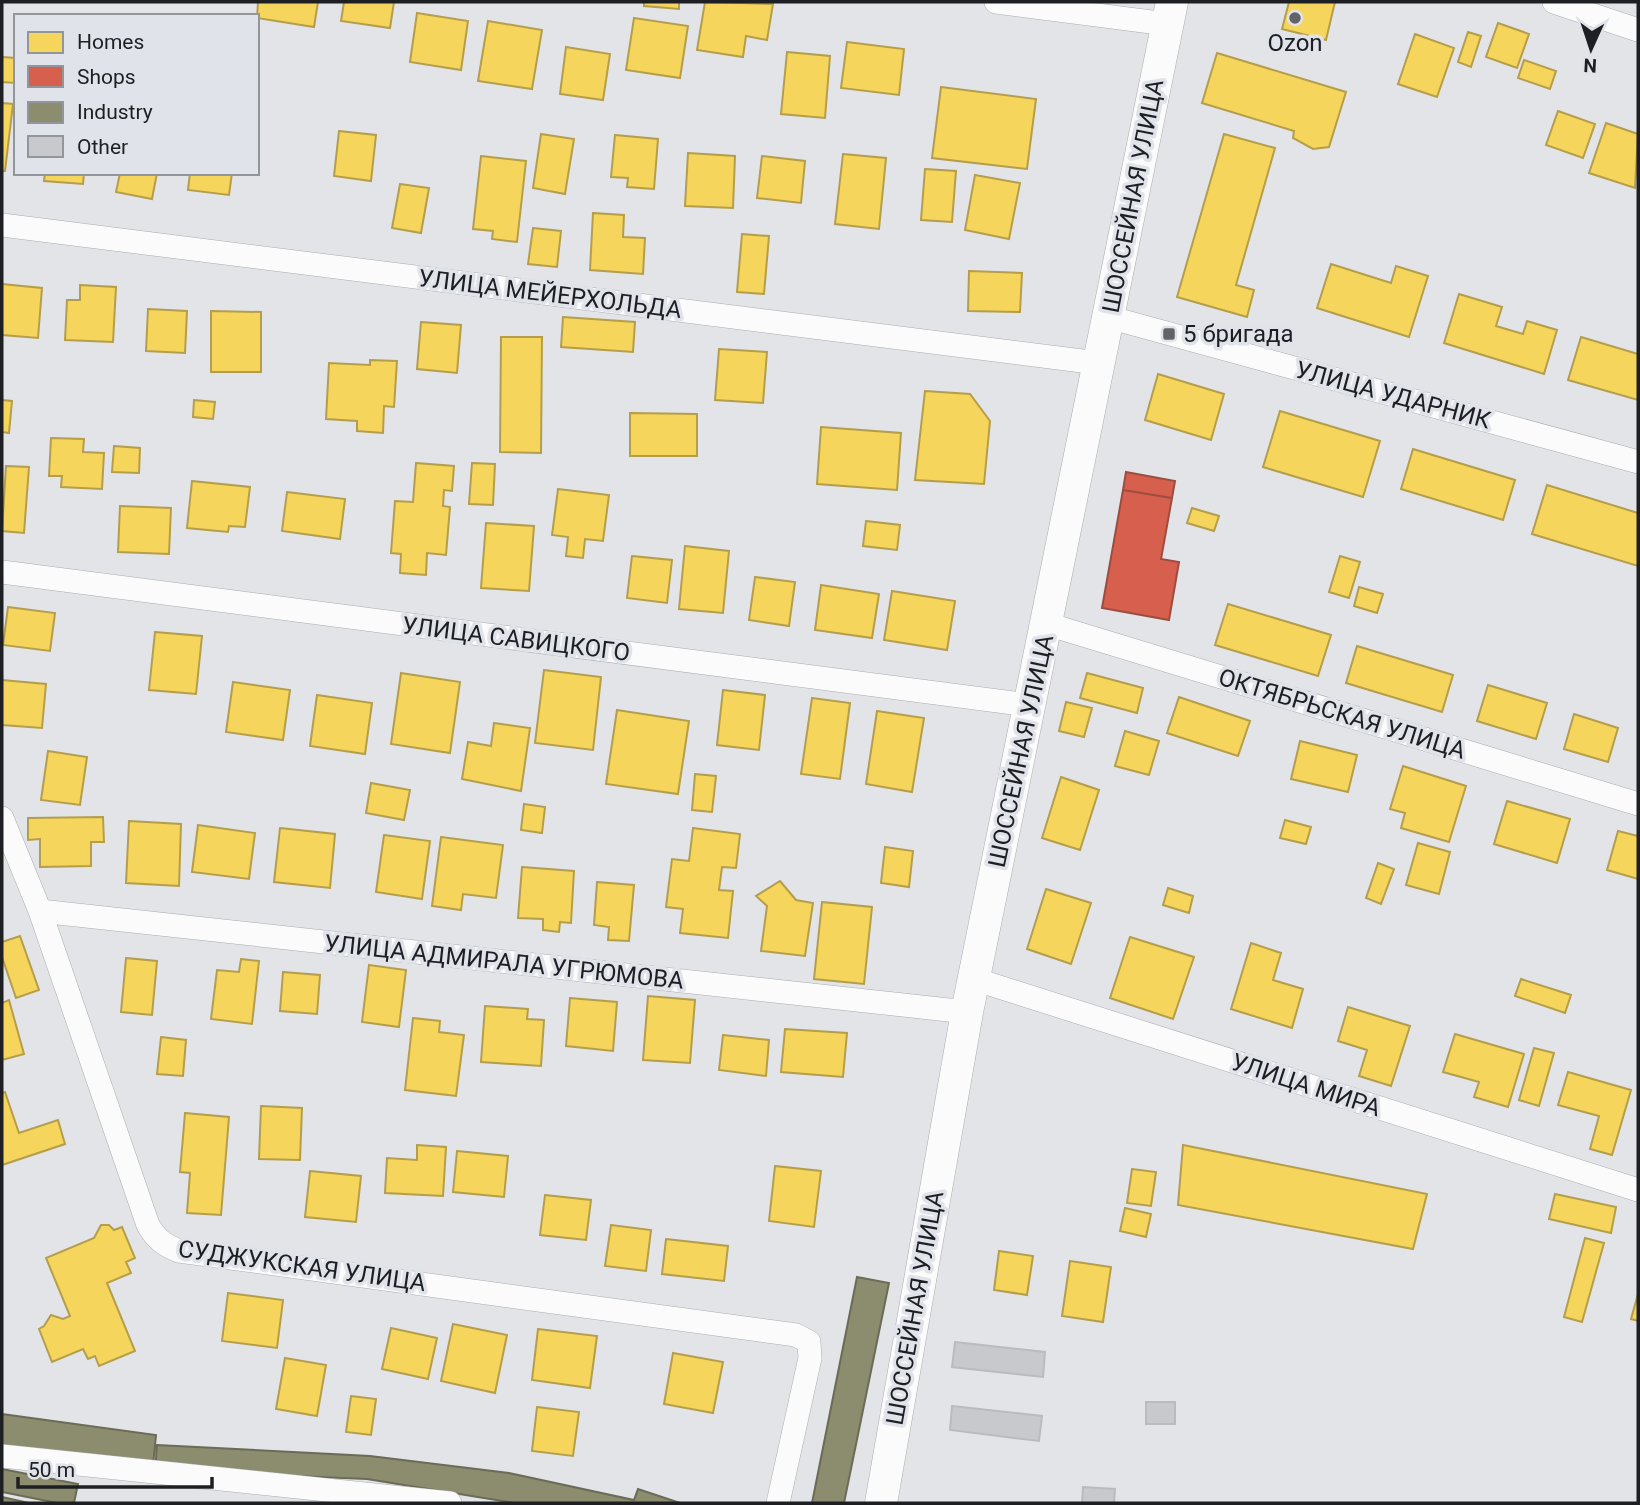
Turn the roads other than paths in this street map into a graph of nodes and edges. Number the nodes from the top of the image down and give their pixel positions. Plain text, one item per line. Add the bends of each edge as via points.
1 (996, 2) edge
2 (1554, 2) edge
3 (1170, 13) edge
4 (1638, 30) edge
5 (2, 225) edge
6 (1108, 317) junction
7 (1098, 363) junction
8 (1638, 462) edge
9 (2, 572) edge
10 (1047, 624) junction
11 (1030, 705) junction
12 (1638, 804) edge
13 (2, 818) edge
14 (40, 911) junction
15 (974, 979) junction
16 (968, 1012) junction
17 (1638, 1190) edge
18 (2, 1456) edge
19 (450, 1503) edge
20 (778, 1503) edge
21 (881, 1503) edge

1 - 3 street
2 - 4 street
3 - 6 street, ШОССЕЙНАЯ УЛИЦА
5 - 7 street, УЛИЦА МЕЙЕРХОЛЬДА
6 - 7 street, ШОССЕЙНАЯ УЛИЦА
6 - 8 street, УЛИЦА УДАРНИК
7 - 10 street, ШОССЕЙНАЯ УЛИЦА
9 - 11 street, УЛИЦА САВИЦКОГО
10 - 11 street, ШОССЕЙНАЯ УЛИЦА
10 - 12 street, ОКТЯБРЬСКАЯ УЛИЦА
11 - 15 street, ШОССЕЙНАЯ УЛИЦА
13 - 14 street, СУДЖУКСКАЯ УЛИЦА
14 - 16 street, УЛИЦА АДМИРАЛА УГРЮМОВА
14 - 20 street, СУДЖУКСКАЯ УЛИЦА via 148,1225 166,1246 796,1335 808,1342 810,1358
15 - 16 street, ШОССЕЙНАЯ УЛИЦА
15 - 17 street, УЛИЦА МИРА
16 - 21 street, ШОССЕЙНАЯ УЛИЦА
18 - 19 street

